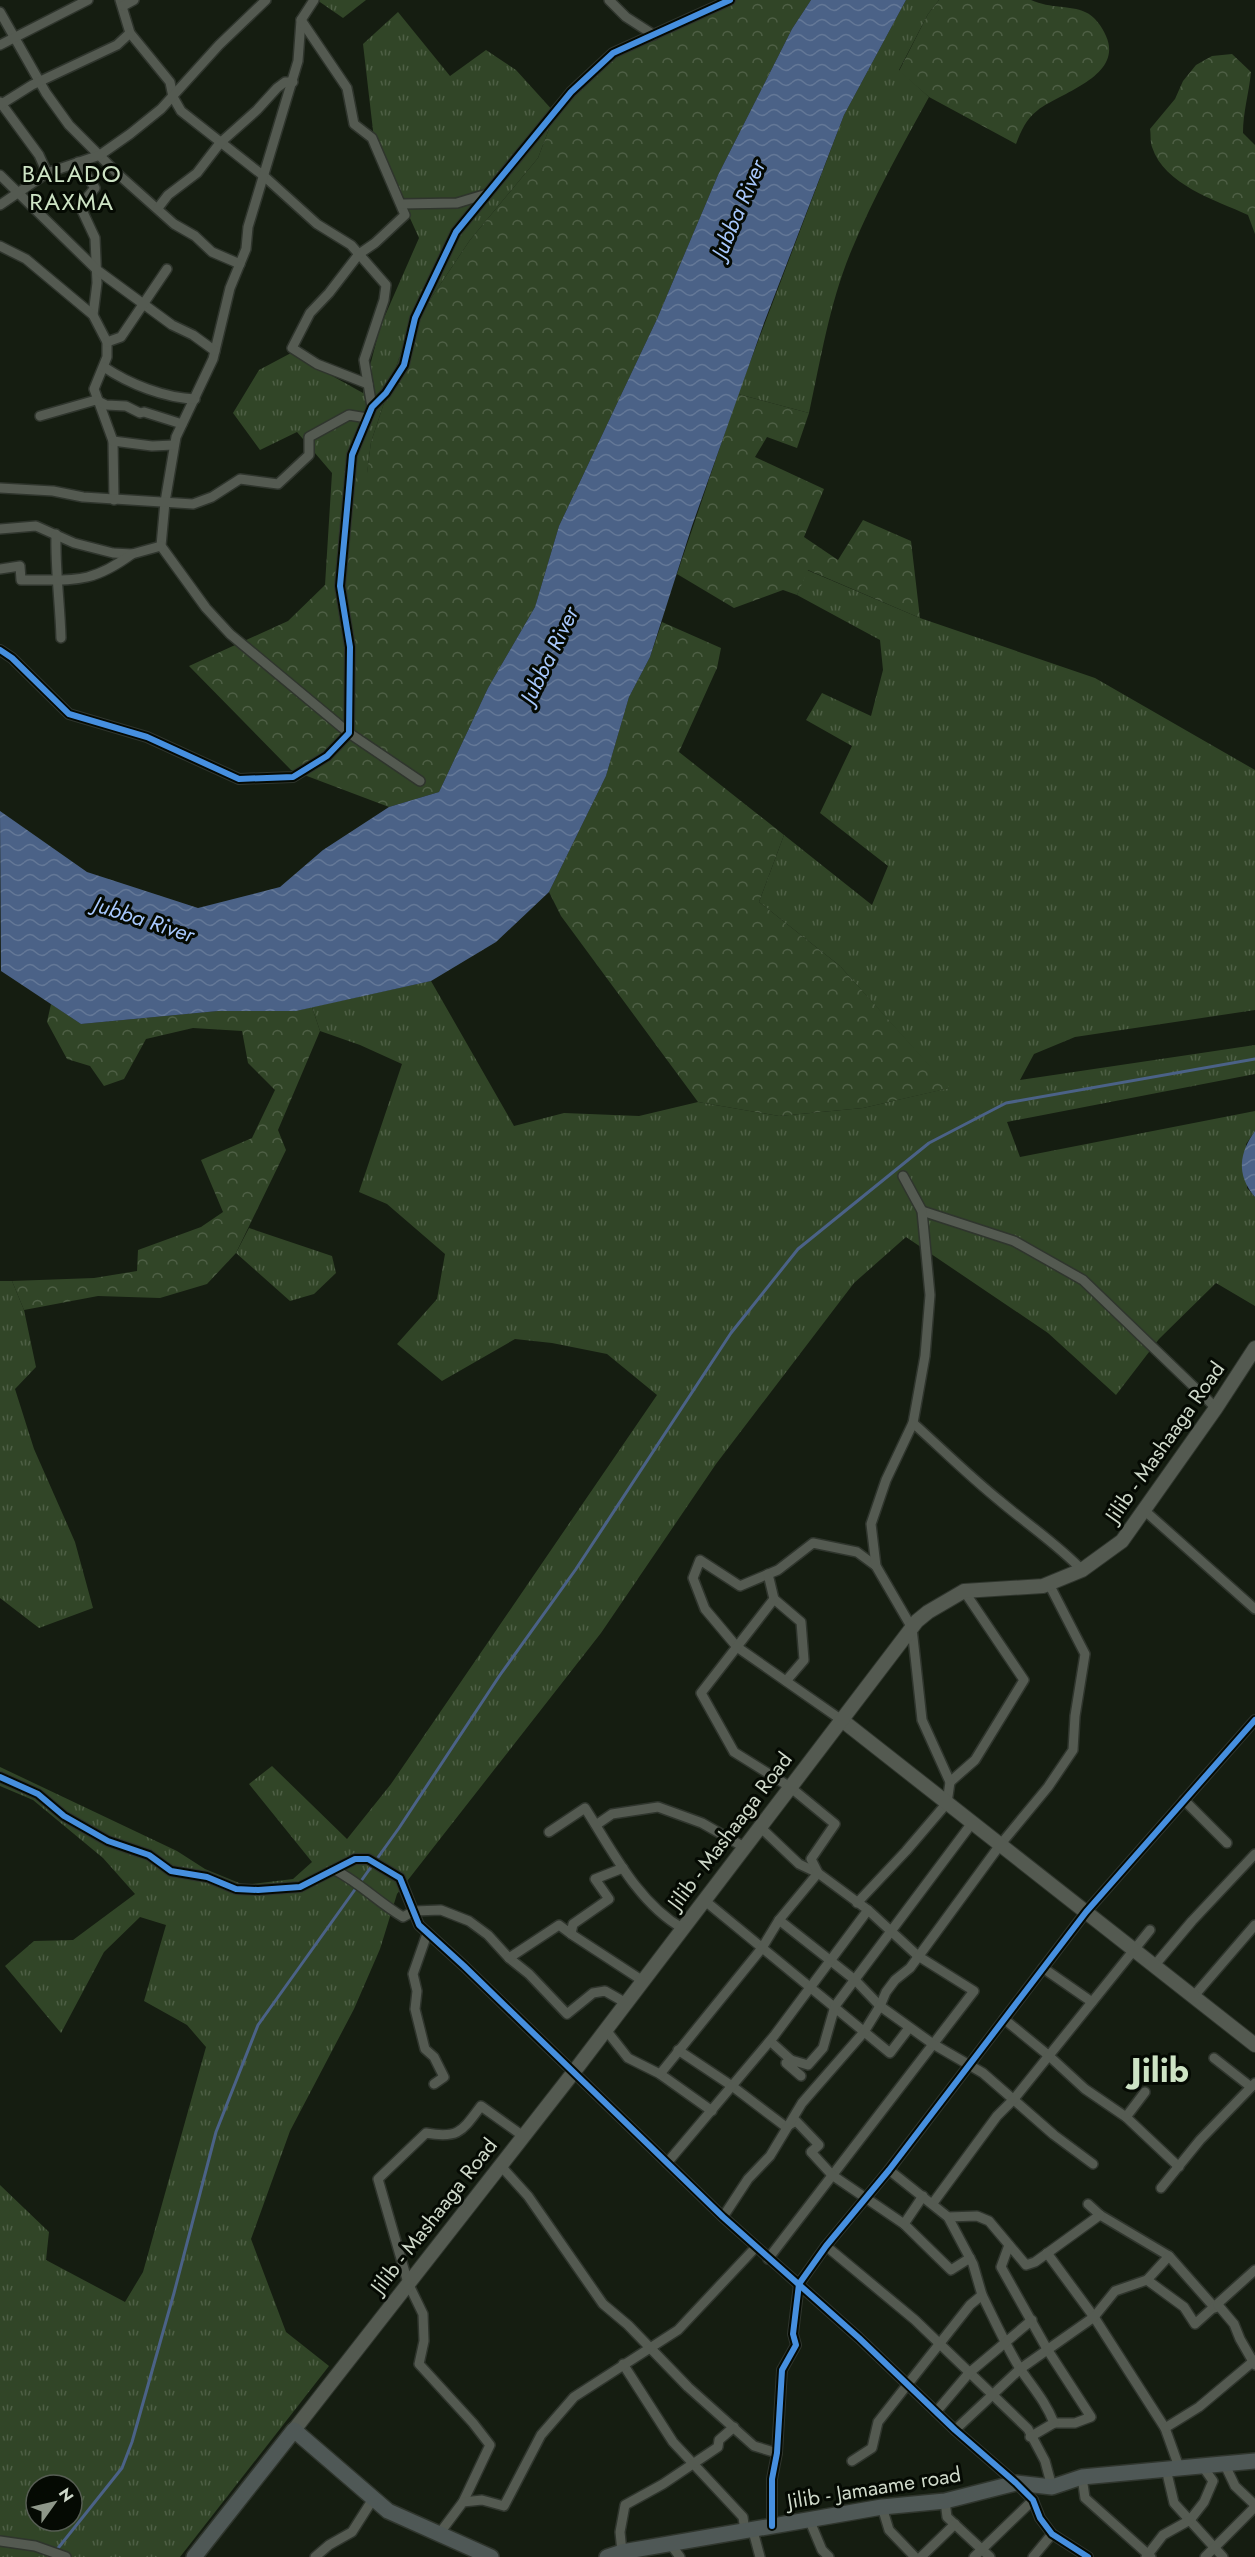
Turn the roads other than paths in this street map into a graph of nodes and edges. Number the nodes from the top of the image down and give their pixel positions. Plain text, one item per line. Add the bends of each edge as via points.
1 (88, 0) edge
2 (134, 0) edge
3 (266, 0) edge
4 (314, 0) edge
5 (609, 0) edge
6 (730, 0) edge
7 (121, 3) edge
8 (0, 12) edge
9 (301, 20) junction
10 (130, 33) junction
11 (654, 35) junction
12 (13, 38) junction
13 (0, 45) edge
14 (39, 81) junction
15 (293, 82) junction
16 (173, 97) junction
17 (0, 103) edge
18 (219, 143) junction
19 (99, 155) junction
20 (78, 162) junction
21 (47, 173) junction
22 (0, 175) edge
23 (265, 177) junction
24 (18, 194) junction
25 (487, 194) junction
26 (401, 204) junction
27 (0, 205) edge
28 (158, 208) junction
29 (0, 246) edge
30 (359, 254) junction
31 (240, 264) junction
32 (167, 269) dead end
33 (97, 270) junction
34 (144, 302) junction
35 (93, 315) junction
36 (107, 342) junction
37 (215, 351) junction
38 (104, 367) junction
39 (368, 384) junction
40 (195, 399) junction
41 (96, 400) junction
42 (372, 407) junction
43 (40, 416) dead end
44 (368, 418) junction
45 (182, 424) junction
46 (113, 441) junction
47 (174, 445) junction
48 (0, 488) edge
49 (114, 500) junction
50 (165, 502) junction
51 (0, 528) edge
52 (56, 534) junction
53 (161, 546) junction
54 (132, 554) junction
55 (0, 569) edge
56 (57, 581) junction
57 (61, 638) dead end
58 (0, 650) edge
59 (349, 733) junction
60 (420, 781) dead end
61 (903, 1176) dead end
62 (922, 1211) junction
63 (1255, 1348) edge
64 (1216, 1408) junction
65 (913, 1423) junction
66 (1144, 1510) junction
67 (876, 1566) junction
68 (1082, 1570) junction
69 (768, 1574) junction
70 (1049, 1584) junction
71 (964, 1591) junction
72 (774, 1599) junction
73 (1255, 1610) edge
74 (912, 1628) junction
75 (737, 1647) junction
76 (786, 1681) junction
77 (1255, 1720) edge
78 (843, 1721) junction
79 (0, 1778) edge
80 (950, 1782) junction
81 (790, 1787) junction
82 (1184, 1800) junction
83 (947, 1803) junction
84 (972, 1823) junction
85 (596, 1825) junction
86 (759, 1826) junction
87 (549, 1832) dead end
88 (1227, 1843) dead end
89 (1000, 1845) junction
90 (744, 1847) junction
91 (1255, 1854) edge
92 (623, 1868) junction
93 (335, 1870) junction
94 (818, 1873) junction
95 (704, 1900) junction
96 (857, 1902) junction
97 (868, 1910) junction
98 (414, 1911) junction
99 (1086, 1912) junction
100 (779, 1920) junction
101 (1255, 1925) edge
102 (682, 1928) junction
103 (1150, 1930) dead end
104 (427, 1934) junction
105 (571, 1934) junction
106 (891, 1934) junction
107 (762, 1948) junction
108 (1133, 1950) junction
109 (918, 1956) junction
110 (509, 1958) junction
111 (831, 1961) junction
112 (1154, 1966) junction
113 (1043, 1968) junction
114 (643, 1980) junction
115 (855, 1980) junction
116 (812, 1988) junction
117 (1185, 1995) junction
118 (1092, 2002) junction
119 (626, 2003) junction
120 (835, 2006) junction
121 (880, 2006) junction
122 (1004, 2019) junction
123 (909, 2028) junction
124 (606, 2030) junction
125 (864, 2032) junction
126 (770, 2041) junction
127 (933, 2044) junction
128 (1255, 2045) edge
129 (678, 2050) junction
130 (1048, 2055) junction
131 (1214, 2058) dead end
132 (791, 2060) junction
133 (969, 2064) junction
134 (808, 2065) junction
135 (573, 2073) junction
136 (660, 2074) junction
137 (801, 2076) dead end
138 (823, 2078) junction
139 (434, 2084) dead end
140 (1253, 2085) edge
141 (732, 2086) junction
142 (1145, 2092) dead end
143 (1014, 2098) junction
144 (711, 2111) junction
145 (1125, 2117) junction
146 (786, 2127) junction
147 (523, 2136) junction
148 (667, 2163) junction
149 (1093, 2164) dead end
150 (500, 2165) junction
151 (1179, 2167) junction
152 (889, 2170) junction
153 (832, 2175) junction
154 (1161, 2188) dead end
155 (923, 2196) junction
156 (865, 2197) junction
157 (933, 2203) junction
158 (1088, 2204) dead end
159 (1100, 2215) junction
160 (723, 2217) junction
161 (948, 2217) junction
162 (904, 2224) junction
163 (1009, 2245) junction
164 (826, 2246) junction
165 (756, 2247) junction
166 (1047, 2253) junction
167 (1169, 2256) junction
168 (969, 2258) junction
169 (768, 2259) junction
170 (1255, 2270) edge
171 (1147, 2280) junction
172 (408, 2283) junction
173 (799, 2284) junction
174 (982, 2295) junction
175 (1217, 2306) junction
176 (1094, 2317) junction
177 (1032, 2320) junction
178 (1006, 2344) junction
179 (939, 2346) junction
180 (648, 2349) junction
181 (1047, 2349) junction
182 (1254, 2362) edge
183 (623, 2364) junction
184 (1020, 2369) junction
185 (969, 2373) junction
186 (906, 2384) junction
187 (994, 2395) junction
188 (936, 2412) junction
189 (1054, 2423) junction
190 (734, 2427) junction
191 (1165, 2428) junction
192 (294, 2430) junction
193 (955, 2430) junction
194 (1030, 2437) junction
195 (777, 2452) junction
196 (852, 2461) dead end
197 (1255, 2461) edge
198 (1224, 2463) junction
199 (691, 2464) junction
200 (1201, 2464) junction
201 (1172, 2468) junction
202 (1082, 2477) junction
203 (1016, 2483) junction
204 (1052, 2487) junction
205 (373, 2499) junction
206 (1033, 2500) junction
207 (945, 2501) junction
208 (463, 2502) junction
209 (1255, 2506) edge
210 (882, 2507) junction
211 (809, 2519) junction
212 (1190, 2520) junction
213 (955, 2524) junction
214 (772, 2526) junction
215 (749, 2531) junction
216 (439, 2534) junction
217 (1052, 2534) junction
218 (0, 2541) edge
219 (982, 2548) junction
220 (1214, 2548) junction
221 (669, 2551) edge
222 (615, 2556) edge
223 (1084, 2556) edge
224 (1148, 2556) edge
225 (66, 2557) edge
226 (194, 2557) edge
227 (315, 2557) edge
228 (491, 2557) edge
229 (760, 2557) edge
230 (829, 2557) edge
231 (915, 2557) edge
232 (921, 2557) edge
233 (974, 2557) edge
234 (990, 2557) edge
235 (1033, 2557) edge
236 (1205, 2557) edge
237 (1223, 2557) edge

1 - 12 street
2 - 7 street
3 - 16 street
4 - 9 street
5 - 11 street
6 - 11 street
7 - 10 street
8 - 12 street
9 - 15 street
9 - 26 street via 347,88 354,124 372,138
10 - 14 street via 107,50
10 - 16 street via 170,82
11 - 25 street via 613,53 571,92
12 - 13 street
12 - 14 street
14 - 17 street
14 - 19 street via 69,125
15 - 18 street via 277,88
15 - 23 street
16 - 18 street via 181,111
16 - 19 street
17 - 21 street via 39,154
18 - 23 street
18 - 28 street via 196,173
19 - 20 street
19 - 28 street
20 - 21 street
20 - 33 street via 95,188 80,206 95,238
21 - 24 street
22 - 24 street
23 - 30 street
23 - 31 street
24 - 27 street
24 - 33 street
25 - 26 street via 457,203
25 - 42 street via 456,232 415,318 404,365
26 - 30 street via 405,215
28 - 31 street via 212,252
29 - 35 street via 26,259
30 - 39 street via 386,285 364,360
30 - 39 street via 310,313 292,348 317,364
31 - 37 street
32 - 34 street
33 - 34 street
33 - 35 street
34 - 36 street via 121,337
34 - 37 street via 172,325 193,334
35 - 36 street
36 - 38 street
37 - 40 street
38 - 40 street via 123,379 180,399
38 - 41 street via 94,389
39 - 42 street
40 - 45 street
41 - 43 street
41 - 45 street
41 - 46 street
42 - 44 street
44 - 50 street via 349,415 309,437 309,456 278,484 240,479 193,504
44 - 59 street via 352,455 340,586 350,647
45 - 47 street
46 - 47 street
46 - 49 street
47 - 50 street
48 - 49 street
49 - 50 street
50 - 53 street
51 - 52 street via 36,526
52 - 54 street via 93,549
52 - 56 street
53 - 54 street
53 - 59 street via 230,634
54 - 56 street via 111,569 78,580
55 - 56 street via 20,566 21,580
56 - 57 street
58 - 59 street via 69,714 147,737 239,779 293,777 327,756
59 - 60 street
61 - 62 street
62 - 64 street via 1014,1241 1083,1280
62 - 65 street via 930,1294 925,1356
63 - 64 main road, Jilib - Mashaaga Road
64 - 66 main road, Jilib - Mashaaga Road
65 - 67 street via 886,1480 872,1524
65 - 68 street
66 - 68 main road, Jilib - Mashaaga Road via 1122,1541
66 - 73 street
67 - 69 street via 857,1552 813,1543
67 - 74 street
68 - 70 main road, Jilib - Mashaaga Road
69 - 72 street
69 - 75 street via 740,1586 700,1560 693,1578 705,1609
70 - 71 main road, Jilib - Mashaaga Road
70 - 89 street via 1085,1654 1073,1750
71 - 74 main road, Jilib - Mashaaga Road via 928,1612
71 - 80 street via 1024,1680 975,1760
72 - 75 street
72 - 76 street via 801,1622 804,1660
74 - 78 main road, Jilib - Mashaaga Road
74 - 80 street via 922,1720
75 - 76 street
75 - 81 street via 701,1693 734,1752
76 - 78 street
77 - 82 street
78 - 81 main road, Jilib - Mashaaga Road
78 - 83 main road
79 - 93 street via 38,1794 64,1816 108,1841 149,1855 171,1871 207,1877 236,1889 300,1887
80 - 83 street
81 - 86 main road, Jilib - Mashaaga Road
81 - 94 street via 835,1824 811,1859
82 - 88 street
82 - 99 street
83 - 84 main road
83 - 96 street
84 - 89 main road
84 - 106 street via 899,1917
85 - 87 street via 585,1808
85 - 90 street via 612,1814 658,1807 702,1823
85 - 92 street
86 - 90 main road, Jilib - Mashaaga Road
86 - 94 street via 799,1864
89 - 99 main road
89 - 109 street
90 - 95 main road, Jilib - Mashaaga Road
91 - 112 street
92 - 102 street via 664,1918
92 - 105 street via 595,1879 609,1899 573,1924
93 - 98 street via 403,1917
93 - 98 street via 355,1859 374,1862 400,1878
94 - 96 street
94 - 100 street
95 - 102 main road, Jilib - Mashaaga Road
95 - 107 street
96 - 97 street
97 - 106 street
97 - 111 street
98 - 104 street
98 - 110 street via 441,1910 469,1921
99 - 108 main road
99 - 113 street
100 - 107 street
100 - 111 street
101 - 117 street
102 - 114 main road, Jilib - Mashaaga Road
103 - 108 street
104 - 135 street
104 - 139 street via 413,1974 422,2040 444,2077
105 - 110 street via 559,1925
105 - 114 street
106 - 109 street
106 - 115 street
107 - 116 street
107 - 129 street
108 - 112 main road
108 - 118 street
109 - 121 street via 895,1980
109 - 127 street via 974,1991
110 - 119 street via 530,1974 567,2014 593,1993 605,1991
111 - 115 street
111 - 116 street
112 - 117 main road
113 - 118 street
113 - 122 street
114 - 119 main road, Jilib - Mashaaga Road
115 - 120 street
115 - 121 street
116 - 120 street
116 - 126 street
117 - 128 main road
118 - 130 street
119 - 124 main road, Jilib - Mashaaga Road
120 - 125 street
120 - 134 street via 823,2048
121 - 123 street
121 - 125 street
122 - 130 street
122 - 133 street
123 - 125 street via 890,2053
123 - 127 street
124 - 135 main road, Jilib - Mashaaga Road
124 - 136 street via 628,2058
125 - 138 street
126 - 132 street
126 - 141 street
127 - 133 street
127 - 153 street
129 - 136 street
129 - 141 street
130 - 143 street
130 - 145 street via 1085,2089
131 - 140 street
132 - 134 street
132 - 137 street via 786,2063
133 - 143 street
133 - 152 street
134 - 138 street
135 - 147 main road, Jilib - Mashaaga Road
135 - 148 street
136 - 144 street
138 - 146 street
140 - 151 street
141 - 144 street
141 - 146 street
142 - 145 street
143 - 149 street
143 - 157 street
144 - 148 street
145 - 151 street
146 - 153 street via 796,2121 819,2145 811,2152
146 - 160 street via 770,2156 748,2179
147 - 150 main road, Jilib - Mashaaga Road
147 - 172 street via 481,2106 464,2128 445,2137 426,2133 378,2179
148 - 160 street
150 - 172 main road, Jilib - Mashaaga Road
150 - 180 street via 528,2196 603,2304
151 - 154 street
152 - 155 street
152 - 156 street
153 - 156 street
153 - 169 street
155 - 157 street
155 - 162 street
156 - 162 street
156 - 164 street
157 - 161 street
158 - 159 street
159 - 166 street
159 - 167 street
160 - 165 street
161 - 163 street via 983,2217
161 - 168 street
162 - 168 street via 951,2270
163 - 166 street via 1026,2265
163 - 177 street via 1001,2267
164 - 173 street
164 - 179 street via 915,2320
165 - 169 street
165 - 180 street via 678,2330
166 - 176 street
167 - 171 street
167 - 175 street
168 - 174 street
169 - 173 street
170 - 175 street
171 - 175 street via 1184,2307 1195,2324
171 - 176 street via 1115,2291
172 - 192 main road, Jilib - Mashaaga Road
172 - 208 street via 423,2314 424,2341 419,2364 490,2445
173 - 186 street
173 - 195 street via 793,2334 796,2344 782,2370
174 - 178 street
174 - 179 street
175 - 182 street via 1234,2324
176 - 181 street
176 - 191 street
177 - 178 street
177 - 181 street
178 - 184 street
178 - 185 street
179 - 185 street
179 - 186 street
180 - 183 street
180 - 190 street
181 - 184 street
181 - 189 street via 1091,2417
182 - 191 street via 1199,2408
183 - 199 street
183 - 208 street via 574,2397 541,2435 504,2506 482,2500
184 - 187 street
184 - 189 street via 1046,2404
185 - 187 street
185 - 188 street
186 - 188 street
186 - 196 street via 878,2422 872,2448
187 - 193 street
187 - 194 street via 1028,2429
188 - 193 street
189 - 194 street
190 - 195 street via 754,2446
190 - 199 street via 719,2440 718,2447
191 - 201 street
192 - 205 main road
192 - 226 main road
193 - 203 street
194 - 204 street via 1045,2461
195 - 214 street via 772,2479
197 - 198 main road, Jilib - Jamaame road
198 - 200 main road, Jilib - Jamaame road
198 - 209 street via 1235,2486
199 - 215 street via 743,2517
199 - 222 street via 625,2505
200 - 201 main road, Jilib - Jamaame road
200 - 212 street via 1213,2481
201 - 202 main road, Jilib - Jamaame road
201 - 212 street via 1174,2503
202 - 204 main road, Jilib - Jamaame road
202 - 224 street via 1085,2498
203 - 204 main road, Jilib - Jamaame road
203 - 206 street
203 - 207 main road, Jilib - Jamaame road
205 - 216 main road via 388,2511
205 - 227 street via 352,2532
206 - 217 street
206 - 219 street
207 - 210 main road, Jilib - Jamaame road
207 - 213 street via 947,2517
208 - 216 street
209 - 220 street
210 - 211 main road, Jilib - Jamaame road
210 - 231 street via 889,2530
211 - 214 main road, Jilib - Jamaame road
211 - 230 street
212 - 220 street
212 - 224 street via 1163,2535
213 - 219 street
213 - 232 street
214 - 215 main road, Jilib - Jamaame road
215 - 221 main road, Jilib - Jamaame road
215 - 229 street
216 - 228 main road
217 - 223 street
217 - 235 street
218 - 225 street via 35,2546
219 - 233 street
219 - 234 street
220 - 236 street
220 - 237 street
221 - 222 main road, Jilib - Jamaame road

